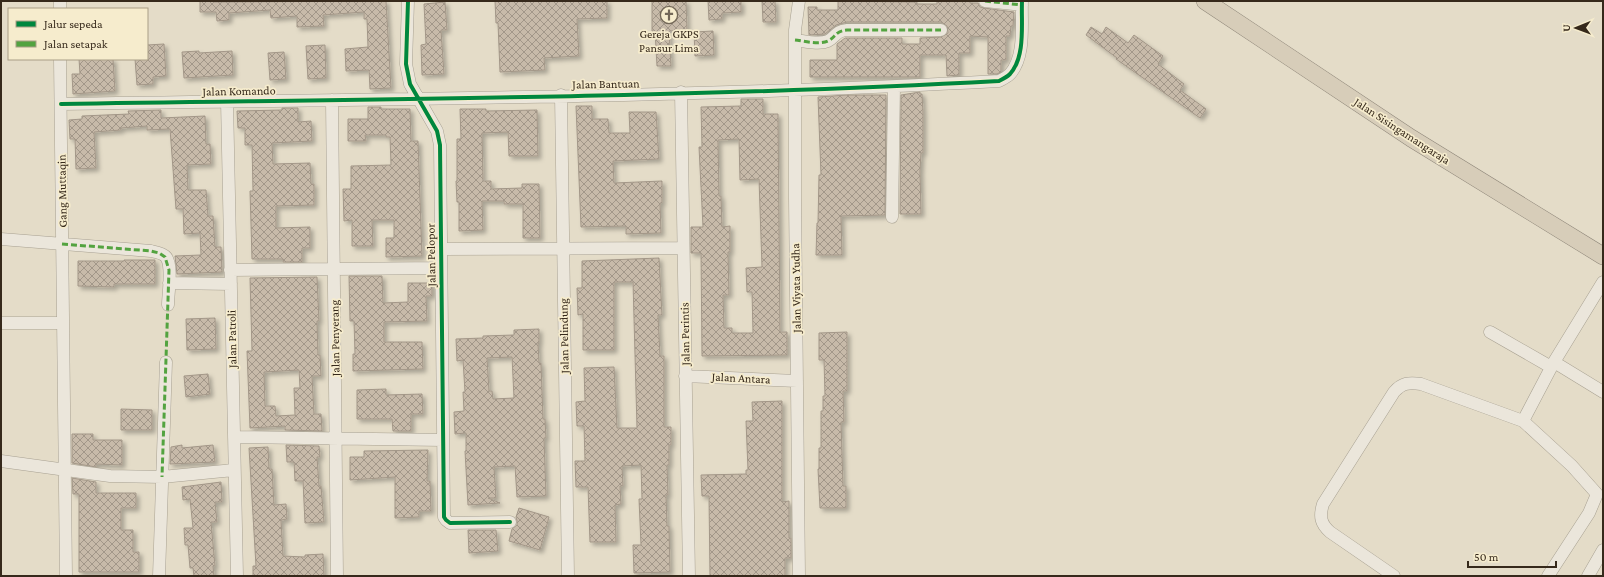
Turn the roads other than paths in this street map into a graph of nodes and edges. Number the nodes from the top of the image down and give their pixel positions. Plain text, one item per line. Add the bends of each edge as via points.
1 (408, 1) edge
2 (799, 1) edge
3 (985, 1) edge
4 (1205, 1) edge
5 (1022, 3) edge
6 (941, 30) dead end
7 (795, 40) junction
8 (60, 60) edge
9 (894, 87) junction
10 (795, 90) junction
11 (681, 92) junction
12 (561, 95) junction
13 (417, 98) junction
14 (332, 100) junction
15 (227, 101) junction
16 (61, 104) junction
17 (892, 217) dead end
18 (1, 239) edge
19 (62, 244) junction
20 (683, 248) junction
21 (441, 249) junction
22 (563, 249) junction
23 (1603, 256) edge
24 (441, 268) junction
25 (334, 269) junction
26 (230, 270) junction
27 (1603, 282) edge
28 (169, 283) junction
29 (231, 284) junction
30 (168, 305) dead end
31 (1, 323) edge
32 (63, 323) junction
33 (1490, 332) dead end
34 (166, 362) dead end
35 (1553, 365) junction
36 (685, 376) junction
37 (797, 381) junction
38 (1603, 392) edge
39 (1523, 421) junction
40 (234, 437) junction
41 (336, 438) junction
42 (444, 440) junction
43 (1, 461) edge
44 (65, 469) junction
45 (234, 470) junction
46 (162, 477) junction
47 (1600, 500) edge
48 (510, 522) dead end
49 (1603, 550) edge
50 (799, 571) edge
51 (66, 576) edge
52 (159, 576) edge
53 (237, 576) edge
54 (337, 576) edge
55 (568, 576) edge
56 (689, 576) edge
57 (810, 576) edge
58 (1394, 576) edge
59 (1548, 576) edge
60 (1588, 576) edge

1 - 13 street, Jalan Pelopor via 406,64 410,84
2 - 7 street, Jalan Viyata Yudha
3 - 5 street
4 - 23 highway, Jalan Sisingamangaraja via 1412,138
5 - 9 street, Jalan Bantuan via 1021,42 1018,59 1010,75 999,81
6 - 7 street via 847,30 840,31 830,40 822,42
7 - 10 street, Jalan Viyata Yudha
8 - 16 street, Gang Muttaqin
9 - 10 street, Jalan Bantuan
9 - 17 street
10 - 11 street, Jalan Bantuan
10 - 37 street, Jalan Viyata Yudha
11 - 12 street, Jalan Bantuan
11 - 20 street, Jalan Perintis
12 - 13 street, Jalan Bantuan
12 - 22 street, Jalan Pelindung
13 - 14 street, Jalan Komando
13 - 21 street, Jalan Pelopor via 437,131 440,145
14 - 15 street, Jalan Komando
14 - 25 street, Jalan Penyerang
15 - 16 street, Jalan Komando
15 - 26 street, Jalan Patroli
16 - 19 street, Gang Muttaqin
18 - 19 street
19 - 28 street via 159,253 166,257 168,263
19 - 32 street, Gang Muttaqin
20 - 22 street
20 - 36 street, Jalan Perintis
21 - 22 street
21 - 24 street, Jalan Pelopor
22 - 55 street, Jalan Pelindung
24 - 25 street
24 - 42 street, Jalan Pelopor
25 - 26 street
25 - 41 street, Jalan Penyerang
26 - 29 street, Jalan Patroli
27 - 35 street
28 - 29 street
28 - 30 street
29 - 40 street, Jalan Patroli
31 - 32 street
32 - 44 street, Gang Muttaqin
33 - 35 street
34 - 46 street
35 - 38 street
35 - 39 street
36 - 37 street, Jalan Antara
36 - 56 street, Jalan Perintis
37 - 50 street, Jalan Viyata Yudha
39 - 47 street via 1572,466
39 - 58 street via 1421,384 1405,383 1394,392 1323,504 1320,519 1330,532
40 - 41 street
40 - 45 street, Jalan Patroli
41 - 42 street
41 - 54 street, Jalan Penyerang
42 - 48 street, Jalan Pelopor via 446,520 450,523
43 - 44 street
44 - 46 street via 110,476
44 - 51 street, Gang Muttaqin
45 - 46 street
45 - 53 street, Jalan Patroli
46 - 52 street
47 - 59 street
49 - 60 street
50 - 57 street

